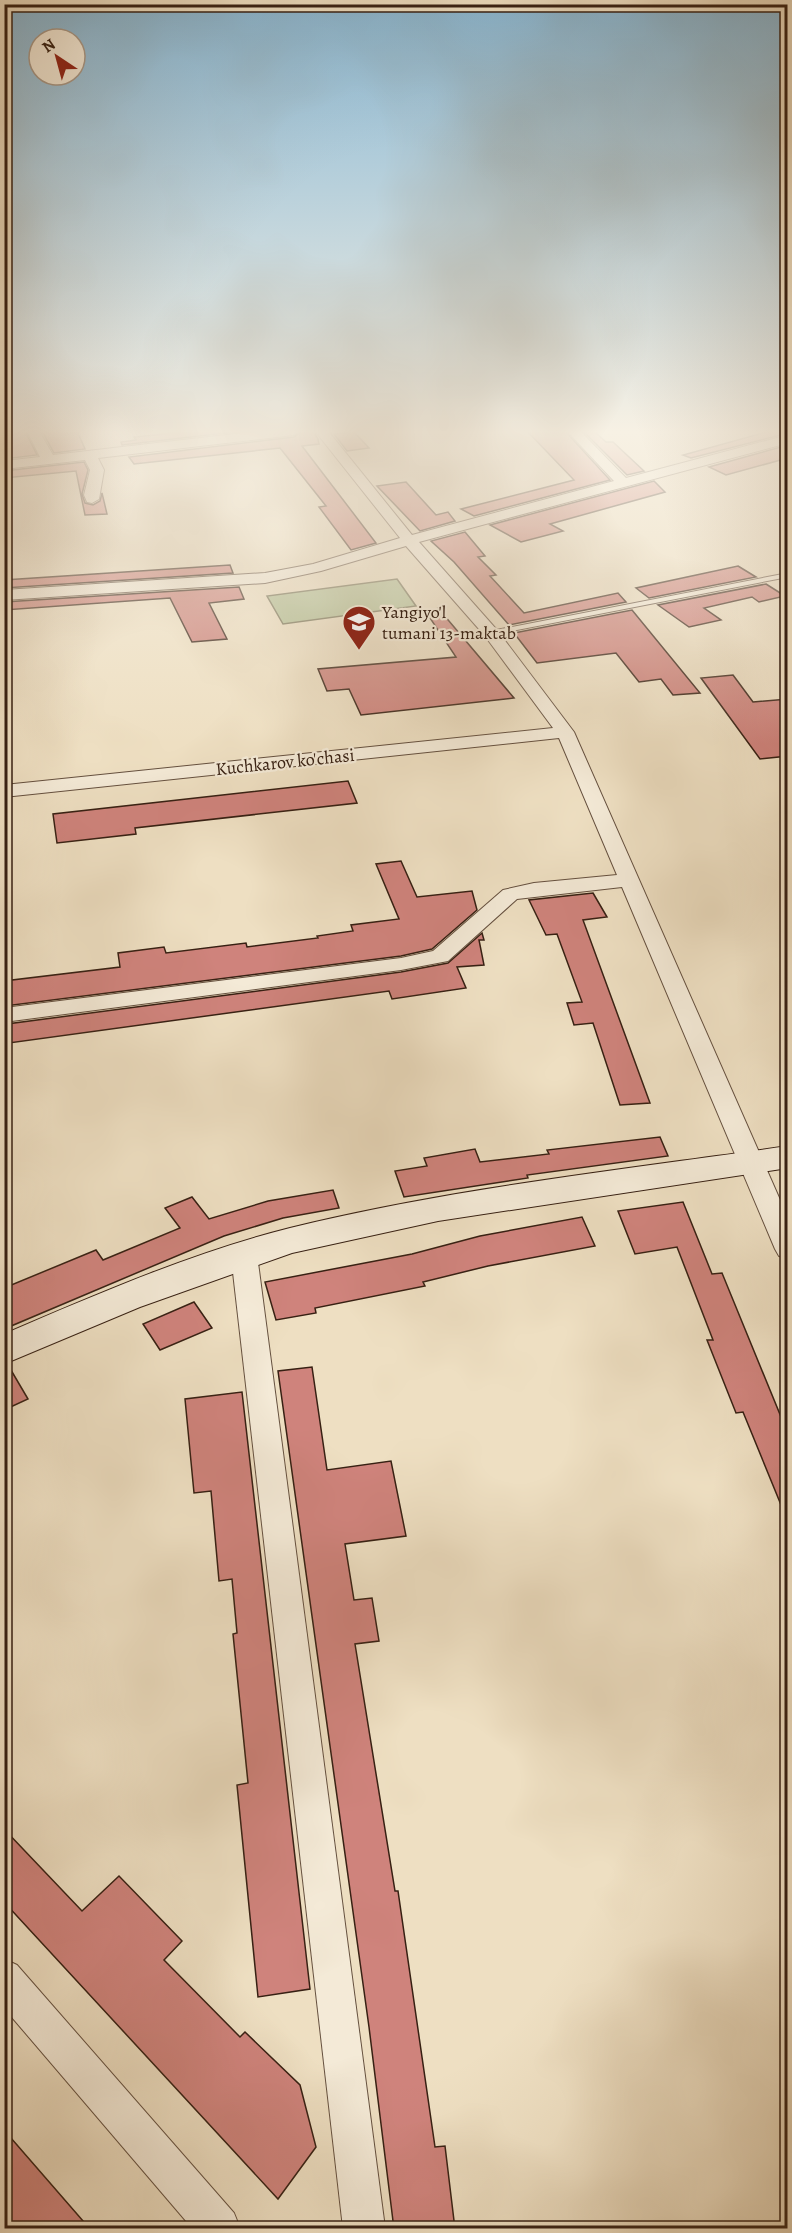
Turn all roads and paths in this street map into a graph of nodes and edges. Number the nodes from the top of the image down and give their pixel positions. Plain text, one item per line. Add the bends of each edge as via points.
1 (405, 535) edge
2 (427, 535) edge
3 (409, 540) junction
4 (788, 575) edge
5 (4, 596) edge
6 (491, 633) junction
7 (565, 732) junction
8 (4, 791) edge
9 (629, 880) junction
10 (4, 1015) edge
11 (788, 1157) edge
12 (750, 1163) junction
13 (788, 1249) edge
14 (244, 1255) junction
15 (4, 1350) edge
16 (4, 1978) edge
17 (219, 2229) edge
18 (364, 2229) edge

1 - 3 street
2 - 3 street
3 - 5 street via 316,568 265,578
3 - 6 street
4 - 6 lane
6 - 7 street
7 - 8 street, Kuchkarov ko'chasi
7 - 9 street
9 - 10 street via 510,894 440,956
9 - 12 street
11 - 12 main road
12 - 13 street
12 - 14 main road via 438,1209 289,1241
14 - 15 main road via 127,1298
14 - 18 street
16 - 17 street

